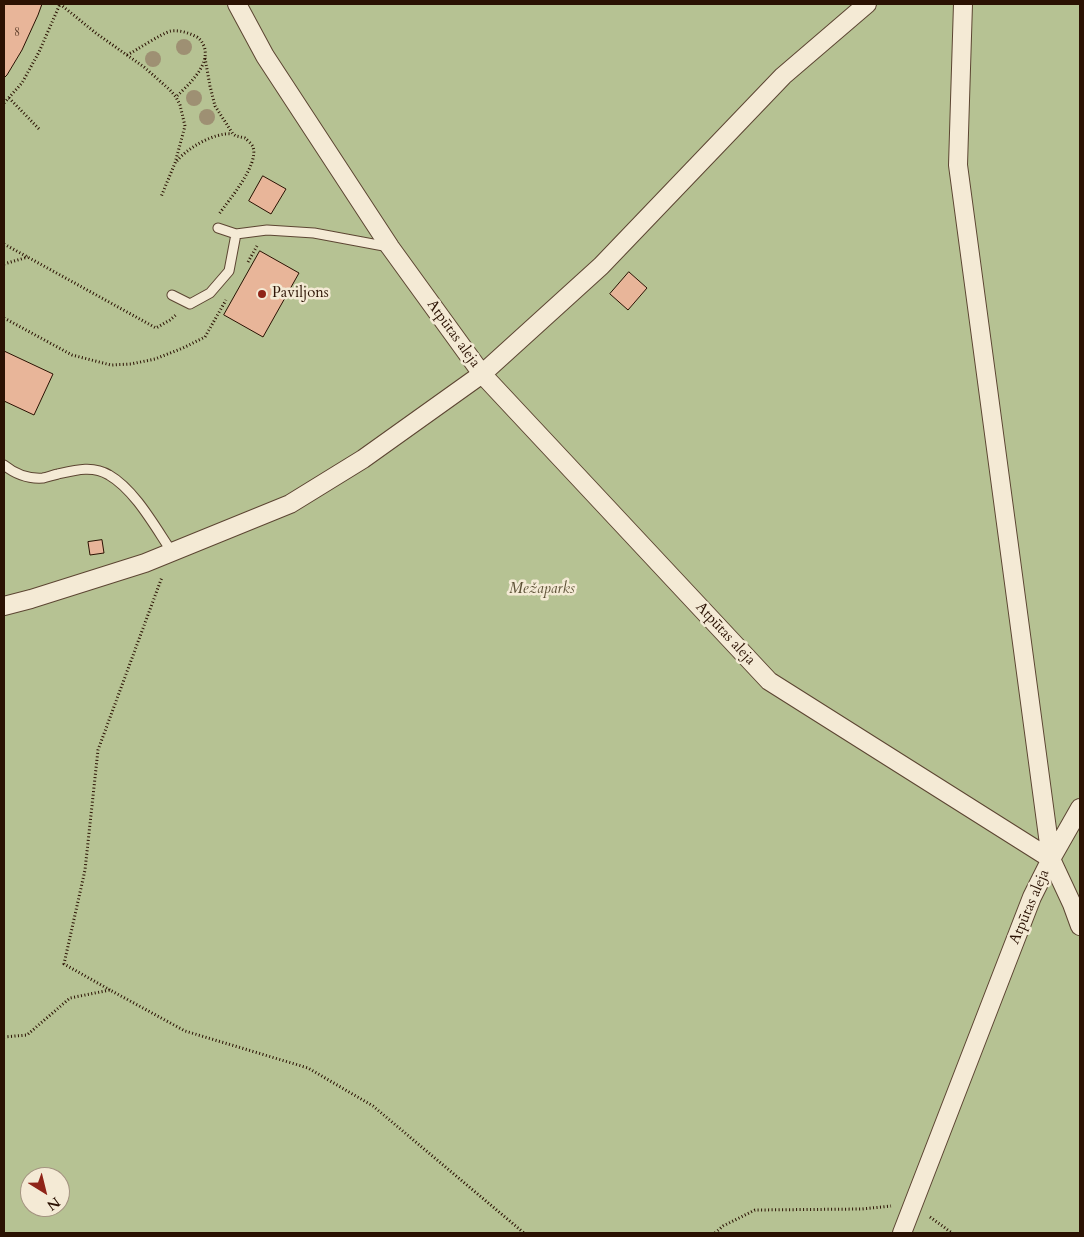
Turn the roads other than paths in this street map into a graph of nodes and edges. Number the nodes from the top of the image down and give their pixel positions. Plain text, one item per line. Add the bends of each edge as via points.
1 (237, 4) edge
2 (867, 4) edge
3 (963, 4) edge
4 (218, 228) dead end
5 (236, 234) junction
6 (390, 247) junction
7 (172, 295) dead end
8 (482, 374) junction
9 (4, 465) edge
10 (172, 552) junction
11 (4, 606) edge
12 (1080, 808) edge
13 (1051, 859) junction
14 (1080, 926) edge
15 (902, 1233) edge

1 - 6 street, Atpūtas aleja via 265,56
2 - 8 street via 782,76 601,266
3 - 13 street via 958,165
4 - 5 lane
5 - 6 lane via 267,230 314,233
5 - 7 lane via 229,271 210,294 190,304
6 - 8 street, Atpūtas aleja
8 - 10 street via 363,460 290,504
8 - 13 street, Atpūtas aleja via 769,681
9 - 10 lane via 32,478 80,469 108,474 128,490
10 - 11 street
12 - 13 street
13 - 14 street
13 - 15 street, Atpūtas aleja via 1032,897

